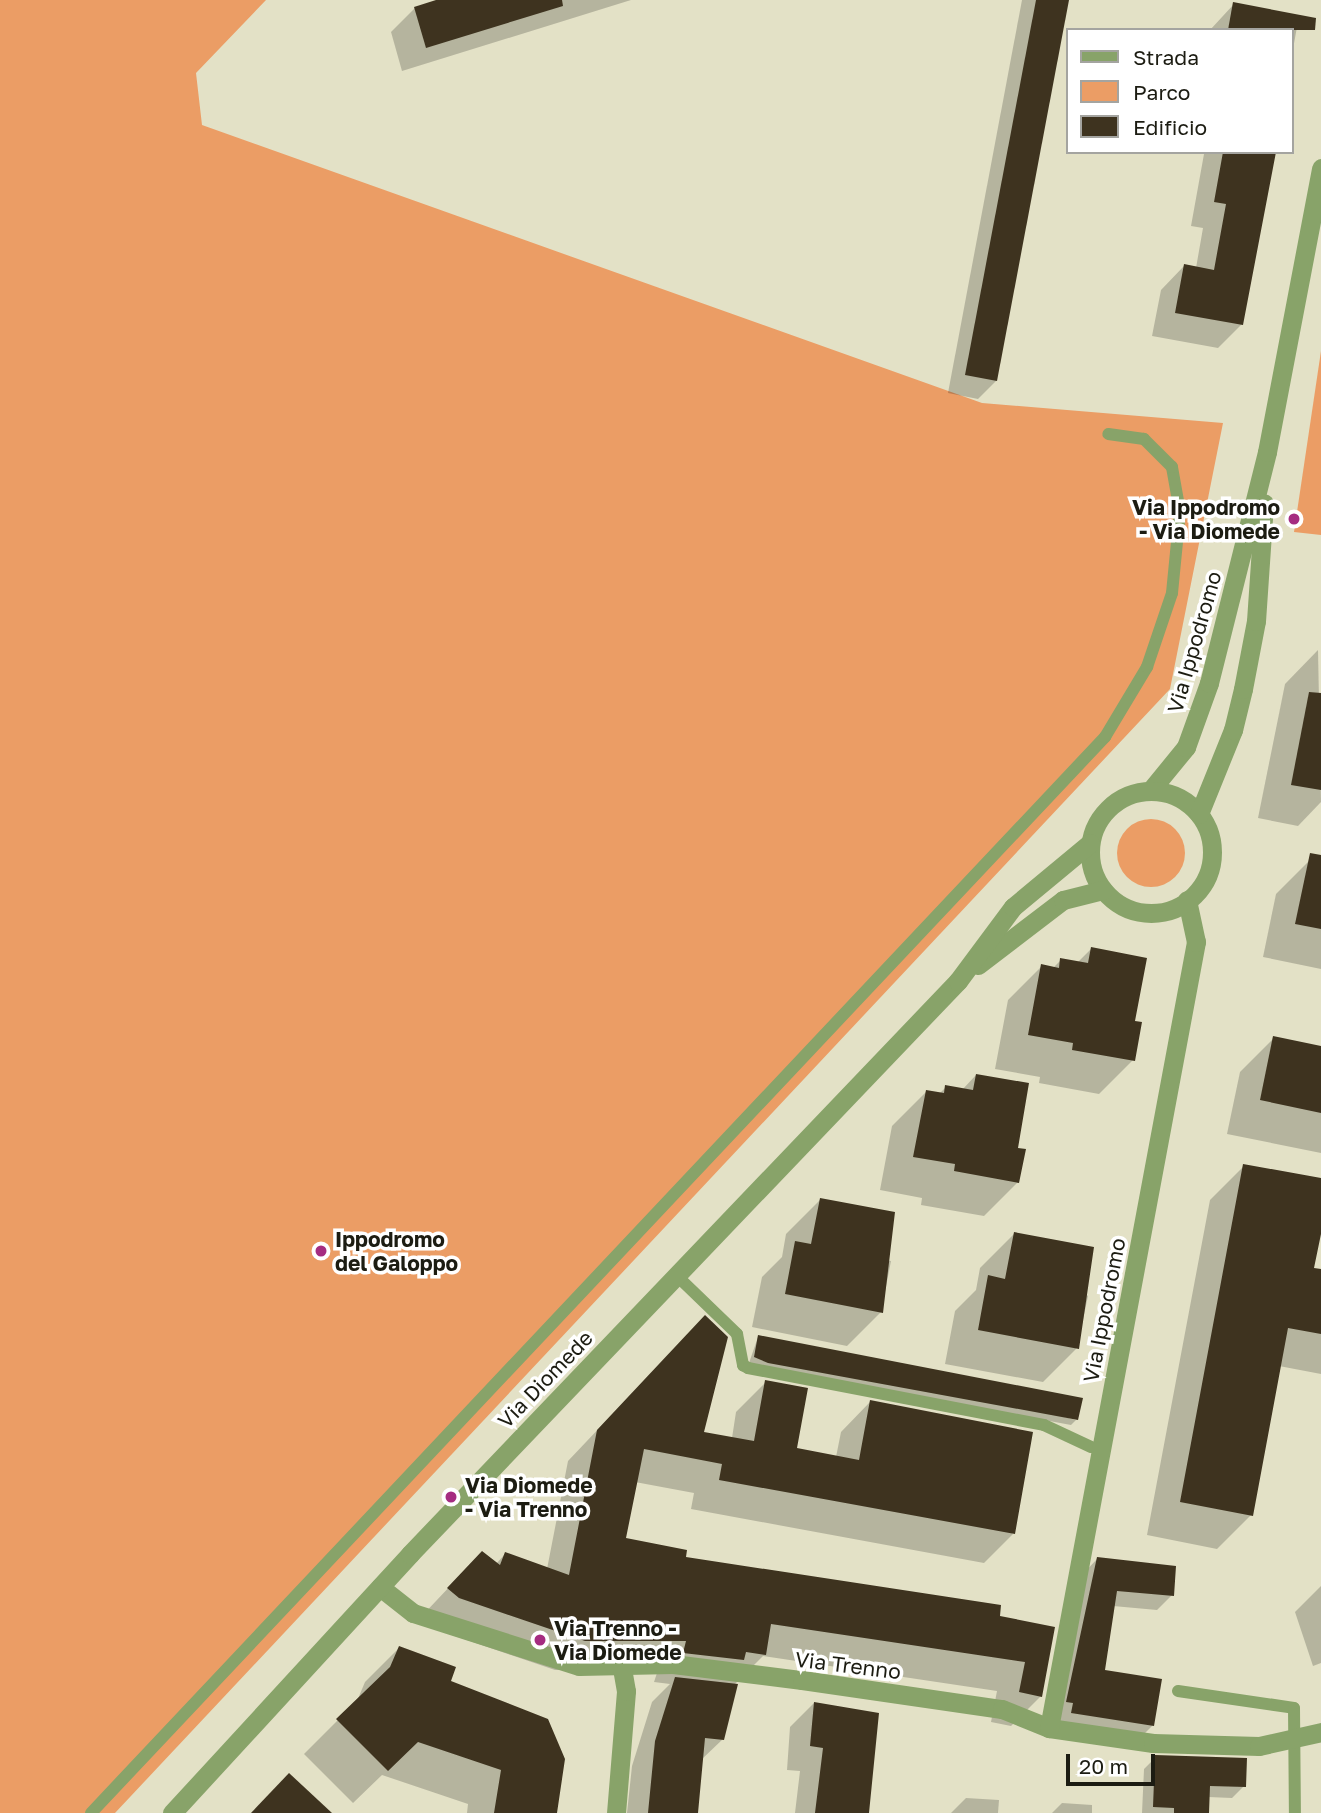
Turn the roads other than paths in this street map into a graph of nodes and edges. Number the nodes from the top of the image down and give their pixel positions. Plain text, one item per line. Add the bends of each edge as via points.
1 (1321, 169) edge
2 (1108, 434) dead end
3 (1267, 452) junction
4 (1150, 791) junction
5 (1199, 814) junction
6 (1090, 843) junction
7 (1103, 890) junction
8 (1187, 900) junction
9 (958, 981) junction
10 (676, 1275) junction
11 (1091, 1447) dead end
12 (380, 1587) junction
13 (621, 1664) junction
14 (1178, 1691) dead end
15 (1049, 1728) junction
16 (1321, 1732) edge
17 (1296, 1739) junction
18 (91, 1813) edge
19 (172, 1813) edge
20 (616, 1813) edge
21 (1295, 1813) edge

1 - 3 street, Via Ippodromo
2 - 18 lane via 1144,439 1171,467 1181,512 1172,593 1164,618 1147,667 1105,737
3 - 4 street, Via Ippodromo via 1201,713 1179,758
3 - 5 street, Via Ippodromo via 1256,621 1233,730
4 - 5 street via 1178,797
4 - 6 street via 1129,795 1110,806
5 - 8 street via 1209,834 1210,863 1202,884
6 - 7 street via 1093,871
6 - 9 street, Via Diomede via 1013,907
7 - 8 street via 1121,905 1144,912 1167,910
7 - 9 street, Via Diomede via 1063,900
8 - 15 street, Via Ippodromo via 1196,942
9 - 10 street, Via Diomede
10 - 11 lane via 737,1334 743,1365 748,1368 1044,1425
10 - 12 street, Via Diomede
12 - 13 street, Via Trenno via 414,1613 528,1650 579,1666
12 - 19 street, Via Diomede
13 - 15 street, Via Trenno via 673,1664 1003,1709
13 - 20 street via 626,1690
14 - 17 lane via 1294,1708
15 - 17 street, Via Trenno via 1153,1743 1259,1746
16 - 17 street, Via Trenno
17 - 21 lane

